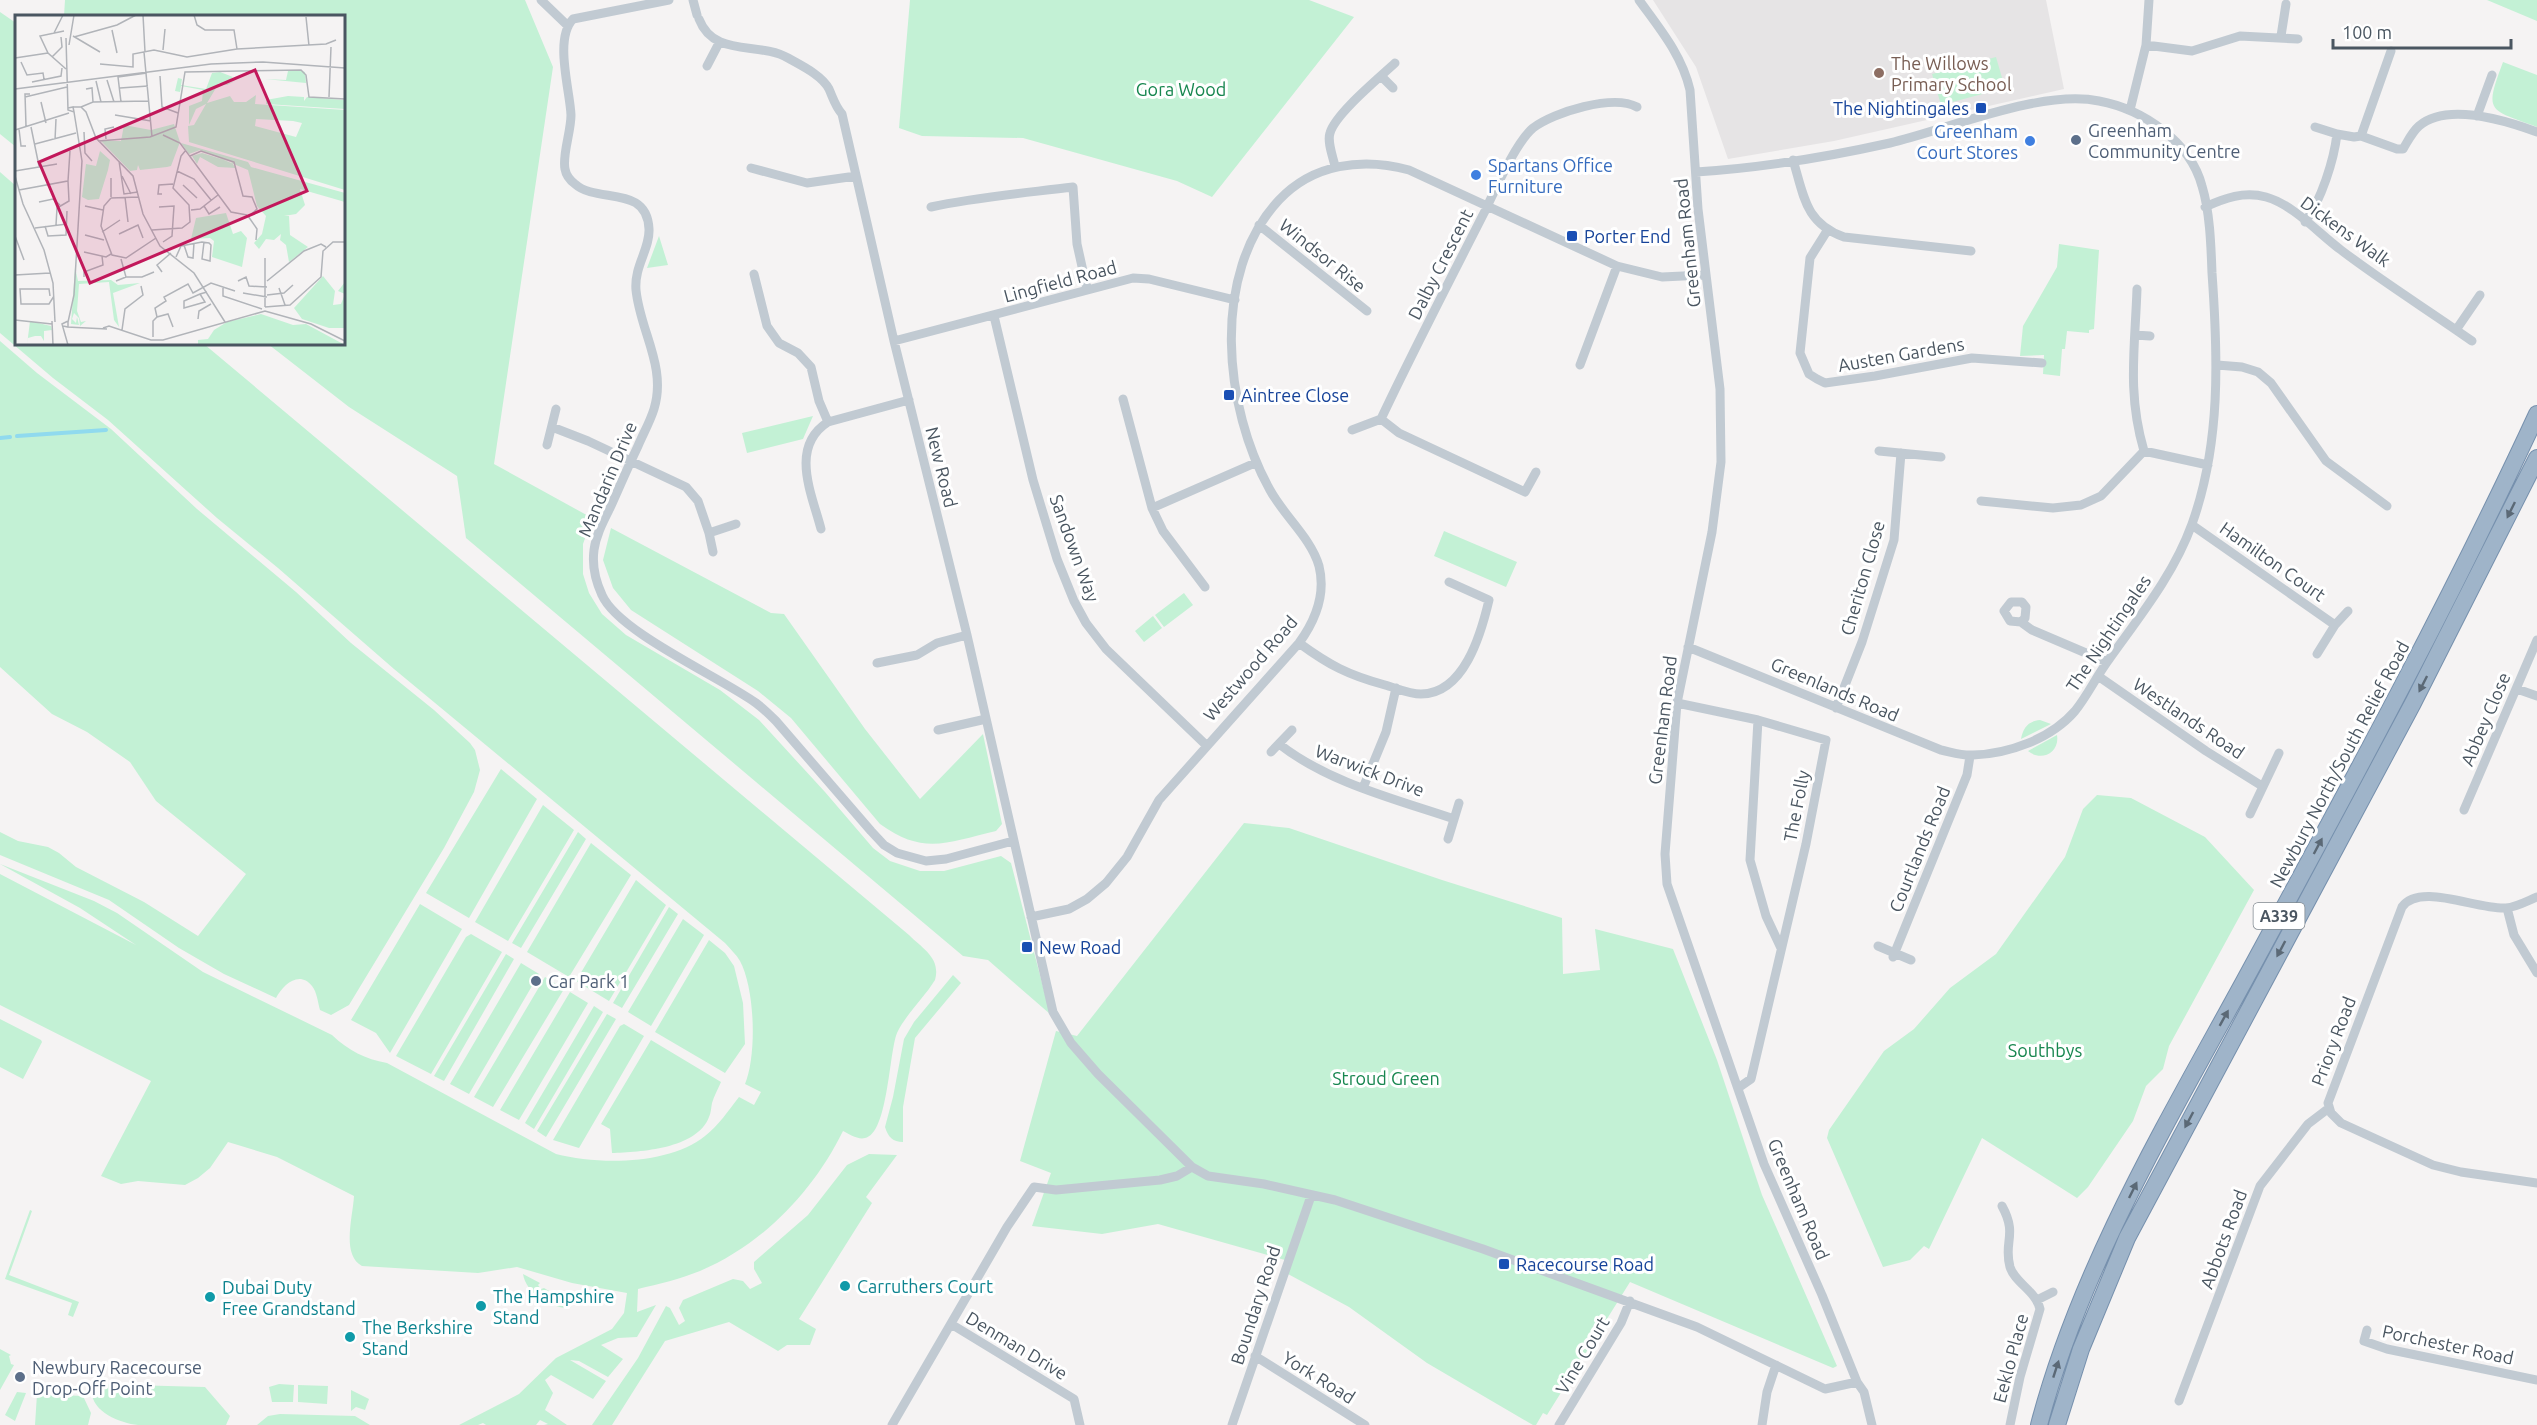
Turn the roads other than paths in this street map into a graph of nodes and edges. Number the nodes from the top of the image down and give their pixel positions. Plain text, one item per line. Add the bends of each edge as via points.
1 (541, 0) edge
2 (669, 0) edge
3 (693, 0) edge
4 (1639, 0) edge
5 (2149, 0) edge
6 (2286, 4) dead end
7 (567, 25) junction
8 (2281, 36) junction
9 (2298, 39) dead end
10 (720, 43) junction
11 (2146, 45) junction
12 (2391, 51) dead end
13 (1395, 63) dead end
14 (707, 66) dead end
15 (2492, 75) dead end
16 (1381, 76) junction
17 (1393, 88) dead end
18 (1637, 107) dead end
19 (2130, 110) junction
20 (2478, 116) junction
21 (2314, 127) dead end
22 (2537, 132) edge
23 (2337, 134) junction
24 (2361, 136) junction
25 (1792, 160) junction
26 (1335, 166) junction
27 (751, 168) dead end
28 (1696, 172) junction
29 (856, 176) junction
30 (1084, 183) dead end
31 (1073, 187) junction
32 (931, 207) dead end
33 (2205, 207) junction
34 (1486, 208) junction
35 (2305, 222) junction
36 (1259, 225) junction
37 (1827, 231) junction
38 (1971, 251) dead end
39 (1617, 266) junction
40 (754, 274) dead end
41 (1704, 275) junction
42 (1087, 289) junction
43 (2137, 290) dead end
44 (2480, 295) dead end
45 (1235, 300) junction
46 (1367, 311) dead end
47 (994, 316) junction
48 (2456, 330) junction
49 (2135, 335) junction
50 (2150, 336) dead end
51 (894, 341) junction
52 (2472, 341) dead end
53 (2042, 363) dead end
54 (1580, 365) dead end
55 (2217, 365) junction
56 (1123, 399) dead end
57 (909, 400) junction
58 (556, 409) dead end
59 (2537, 414) edge
60 (1381, 419) junction
61 (828, 422) junction
62 (552, 427) junction
63 (1352, 430) dead end
64 (547, 445) dead end
65 (1879, 451) dead end
66 (2144, 451) junction
67 (1901, 453) junction
68 (1941, 457) dead end
69 (2537, 458) edge
70 (631, 460) junction
71 (1255, 463) junction
72 (2208, 465) junction
73 (1536, 472) dead end
74 (1982, 501) dead end
75 (2386, 506) dead end
76 (1152, 508) junction
77 (736, 524) dead end
78 (2192, 525) junction
79 (821, 529) dead end
80 (710, 533) junction
81 (713, 552) dead end
82 (1449, 582) dead end
83 (1205, 587) dead end
84 (2348, 611) dead end
85 (2021, 622) dead end
86 (2335, 625) junction
87 (967, 635) junction
88 (2537, 640) edge
89 (1299, 643) junction
90 (1688, 647) junction
91 (2317, 654) dead end
92 (2107, 662) junction
93 (877, 663) dead end
94 (2098, 676) junction
95 (1396, 688) junction
96 (2517, 688) junction
97 (2537, 696) edge
98 (1677, 703) junction
99 (1836, 708) junction
100 (986, 719) junction
101 (1758, 720) junction
102 (938, 730) dead end
103 (1292, 730) dead end
104 (1279, 744) junction
105 (1206, 745) junction
106 (1271, 752) dead end
107 (2279, 753) dead end
108 (1970, 756) junction
109 (2262, 786) junction
110 (1363, 788) junction
111 (1459, 803) dead end
112 (2464, 810) dead end
113 (2250, 814) dead end
114 (1454, 819) junction
115 (1448, 839) dead end
116 (1013, 841) junction
117 (2537, 897) edge
118 (2507, 908) junction
119 (1031, 917) junction
120 (1878, 946) dead end
121 (1781, 948) junction
122 (1894, 955) junction
123 (1911, 960) dead end
124 (2537, 972) edge
125 (1738, 1088) junction
126 (2329, 1108) junction
127 (1192, 1167) junction
128 (2537, 1183) edge
129 (1311, 1196) junction
130 (2002, 1206) dead end
131 (2053, 1292) dead end
132 (2037, 1300) junction
133 (1630, 1301) junction
134 (951, 1324) junction
135 (2367, 1330) dead end
136 (1255, 1356) junction
137 (1776, 1365) junction
138 (2537, 1380) edge
139 (1857, 1382) junction
140 (2179, 1401) dead end
141 (892, 1425) edge
142 (1080, 1425) edge
143 (1232, 1425) edge
144 (1365, 1425) edge
145 (1559, 1425) edge
146 (1762, 1425) edge
147 (1872, 1425) edge
148 (2010, 1425) edge
149 (2039, 1425) edge
150 (2057, 1425) edge

1 - 7 street
2 - 7 street via 579,17
3 - 10 street via 708,34
4 - 28 street, Greenham Road via 1675,50 1686,74
5 - 11 street
6 - 8 street
7 - 70 street, Mandarin Drive via 564,38 571,115 565,169 576,185 586,191 636,203 649,225 636,288 655,361 655,406
8 - 9 street
8 - 11 street via 2240,36 2192,51
10 - 14 street
10 - 29 street, New Road via 771,50 823,81 842,114
11 - 19 street
12 - 24 street
13 - 16 street
15 - 20 street
16 - 17 street
16 - 26 street via 1349,106 1329,135
18 - 34 street, Dalby Crescent via 1629,103 1587,106 1559,113 1532,129
19 - 25 street, The Nightingales via 2100,101 2060,98 1889,143
19 - 33 street, The Nightingales via 2158,126 2184,151 2202,184
20 - 22 street
20 - 24 street via 2434,117 2420,125 2403,149
21 - 23 street
23 - 24 street
23 - 35 street via 2317,200
25 - 28 street, The Nightingales
25 - 37 street via 1808,210
26 - 34 street, Westwood Road via 1356,163 1396,167
26 - 36 street, Westwood Road via 1287,192
27 - 29 street via 807,183
28 - 41 street, Greenham Road
29 - 51 street, New Road
30 - 31 street
31 - 32 street via 973,198
31 - 42 street via 1077,244
33 - 35 street, Dickens Walk via 2228,196 2253,194 2269,198
33 - 55 street, The Nightingales
34 - 39 street, Westwood Road
34 - 60 street, Dalby Crescent
35 - 48 street, Dickens Walk
36 - 45 street, Westwood Road via 1243,259
36 - 46 street, Windsor Rise
37 - 38 street via 1844,237
37 - 53 street, Austen Gardens via 1810,258 1800,353 1809,374 1817,379 1825,383 1875,376 1972,357
39 - 41 street, Westwood Road via 1656,277
39 - 54 street
40 - 61 street via 767,326 779,343 798,353 811,367
41 - 90 street, Greenham Road via 1720,389 1721,462 1712,532
42 - 45 street, Lingfield Road via 1149,279
42 - 47 street, Lingfield Road
43 - 49 street
44 - 48 street
45 - 71 street, Westwood Road via 1234,380 1239,413
47 - 51 street, Lingfield Road
47 - 105 street, Sandown Way via 1033,480 1074,601 1106,649
48 - 52 street, Dickens Walk
49 - 50 street
49 - 66 street via 2132,391
51 - 57 street, New Road
55 - 72 street, The Nightingales
55 - 75 street via 2258,372 2271,383 2326,461
56 - 76 street
57 - 61 street
57 - 87 street, New Road
58 - 62 street
149 -> 59 highway, Newbury North/South Relief Road / A339 via 2062,1351 2139,1179 2397,698
60 - 63 street
60 - 73 street via 1399,433 1525,492
61 - 79 street via 811,440 805,462
62 - 64 street
62 - 70 street
65 - 67 street
66 - 72 street
66 - 74 street via 2101,496 2081,505 2053,508
67 - 68 street
67 - 99 street, Cheriton Close via 1894,540 1862,642
69 -> 150 highway, Newbury North/South Relief Road / A339 via 2414,703 2141,1211 2081,1349
70 - 80 street via 693,492
70 - 116 street, Mandarin Drive via 594,550 602,596 618,616 757,703 884,846 926,861
71 - 76 street
71 - 89 street, Westwood Road via 1318,565 1319,603 1310,628
72 - 78 street, The Nightingales
76 - 83 street via 1162,531
77 - 80 street
78 - 86 street, Hamilton Court
78 - 92 street, The Nightingales via 2170,571
80 - 81 street
82 - 95 street via 1489,600 1464,668 1439,689 1421,694
84 - 86 street, Hamilton Court
85 - 92 street
86 - 91 street, Hamilton Court
87 - 93 street via 917,655
87 - 100 street, New Road
88 - 96 street, Abbey Close
89 - 95 street via 1337,669
89 - 105 street, Westwood Road
90 - 98 street, Greenham Road
90 - 99 street, Greenlands Road
92 - 94 street, The Nightingales
94 - 108 street, The Nightingales via 2060,725 2024,745
94 - 109 street, Westlands Road
95 - 110 street via 1386,732
96 - 97 street
96 - 112 street, Abbey Close
98 - 101 street, The Folly
98 - 125 street, Greenham Road via 1665,854 1668,884
99 - 108 street, Greenlands Road via 1941,750
100 - 102 street
100 - 116 street, New Road
101 - 121 street via 1750,860 1766,916
101 - 121 street, The Folly via 1826,740
103 - 104 street
104 - 106 street
104 - 110 street, Warwick Drive via 1313,767
105 - 119 street, Westwood Road via 1159,800 1128,857 1106,883 1069,909
107 - 109 street
108 - 122 street, Courtlands Road via 1967,775
109 - 113 street
110 - 114 street, Warwick Drive
111 - 114 street
114 - 115 street
116 - 119 street, New Road
117 - 118 street, Priory Road
118 - 124 street via 2514,935
118 - 126 street, Priory Road via 2426,895 2405,902 2328,1099
119 - 127 street, New Road via 1053,1012 1071,1043
120 - 122 street
121 - 125 street, The Folly via 1751,1079
122 - 123 street
125 - 139 street, Greenham Road via 1774,1190
126 - 128 street, Priory Road via 2341,1123 2421,1161 2461,1172
126 - 140 street, Abbots Road via 2308,1124 2260,1186
127 - 129 street via 1203,1175
127 - 134 street via 1160,1180 1056,1190 1034,1188
129 - 133 street via 1335,1200
129 - 136 street, Boundary Road
130 - 132 street, Eeklo Place via 2011,1231 2008,1256 2012,1272
131 - 132 street, Eeklo Place
132 - 148 street, Eeklo Place via 2040,1309
133 - 137 street via 1697,1327
133 - 145 street, Vine Court via 1621,1323
134 - 141 street
134 - 142 street, Denman Drive via 1074,1399
135 - 138 street, Porchester Road via 2364,1341 2387,1349
136 - 143 street, Boundary Road
136 - 144 street, York Road
137 - 139 street via 1825,1389
137 - 146 street
139 - 147 street, Greenham Road via 1864,1392

